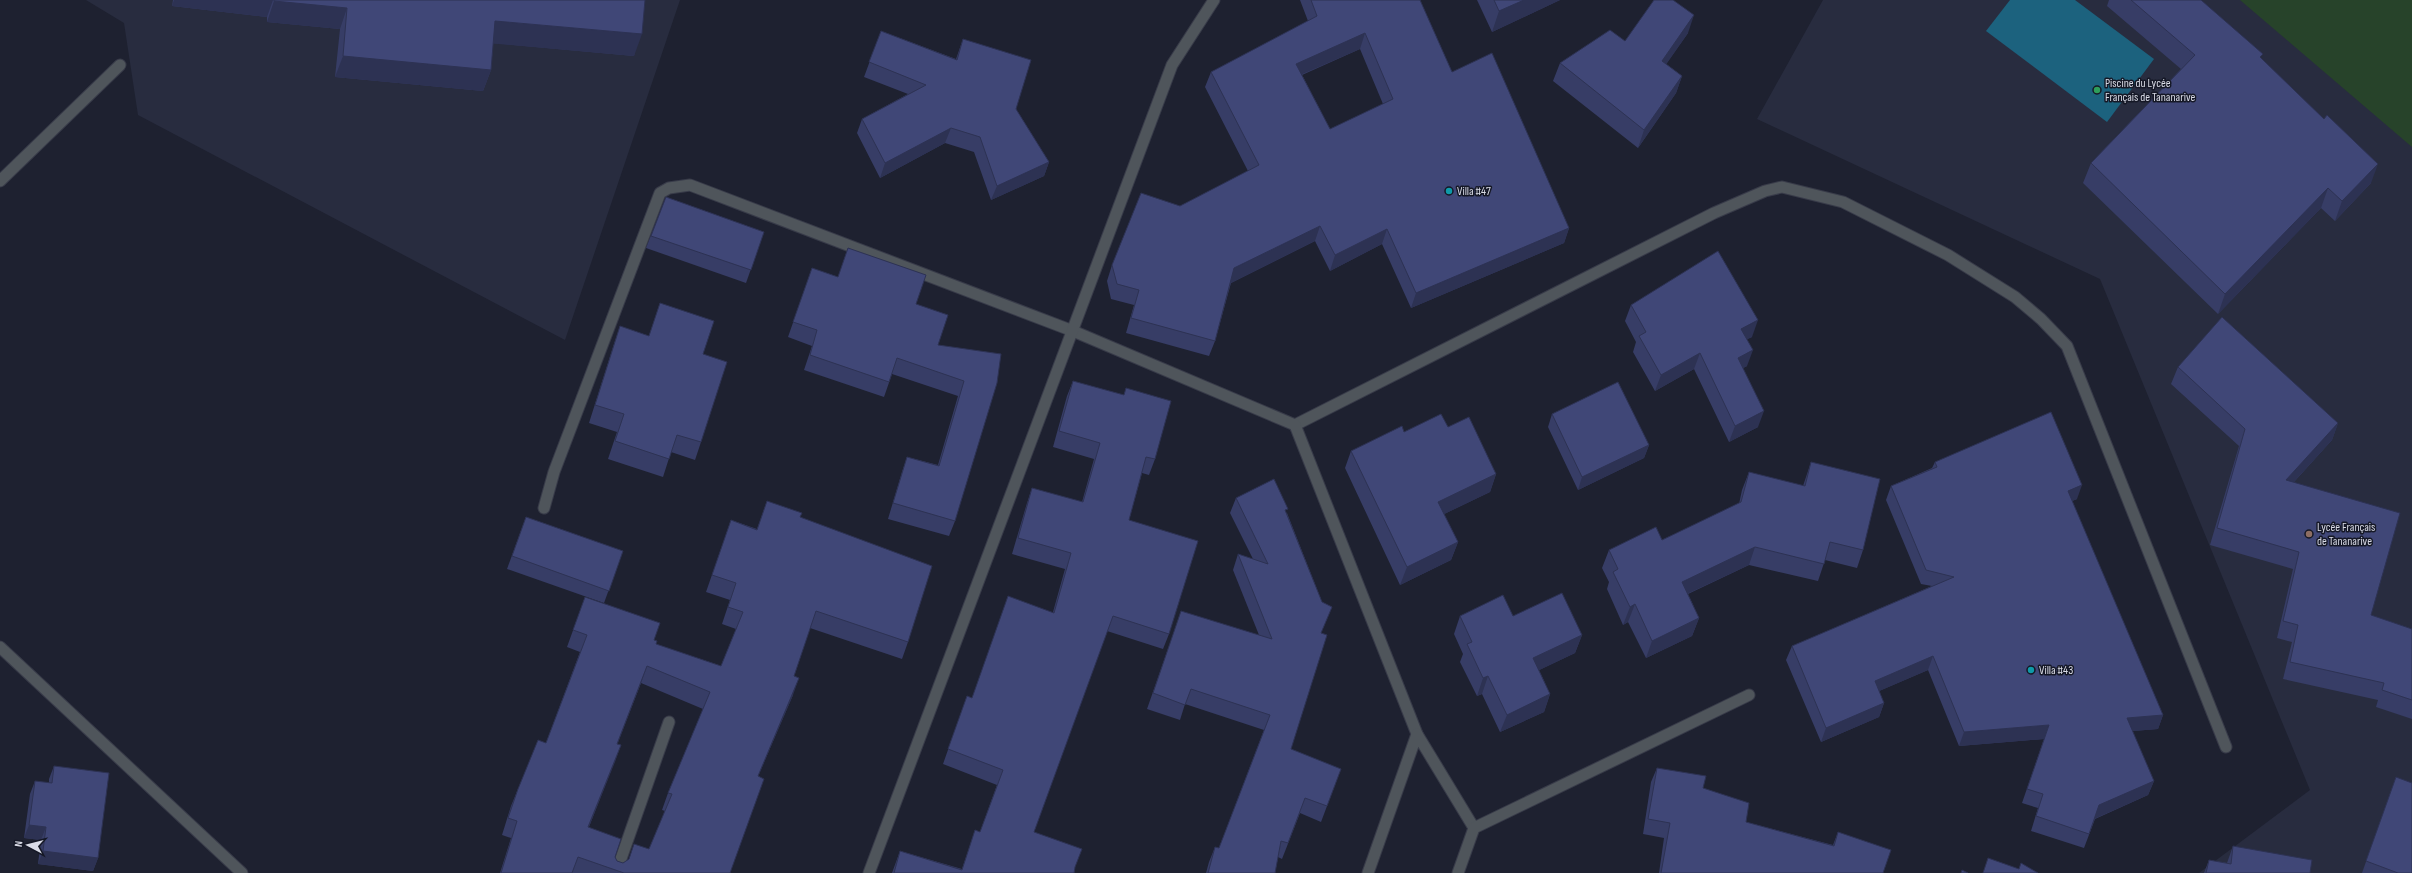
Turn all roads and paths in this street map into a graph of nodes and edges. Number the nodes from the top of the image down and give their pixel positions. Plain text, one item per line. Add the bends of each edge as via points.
1 (1214, 0) edge
2 (120, 65) dead end
3 (0, 181) edge
4 (1073, 331) junction
5 (1295, 425) junction
6 (544, 508) dead end
7 (0, 647) edge
8 (1749, 695) dead end
9 (669, 722) dead end
10 (1417, 734) junction
11 (2226, 747) dead end
12 (1474, 828) junction
13 (242, 873) edge
14 (616, 873) edge
15 (869, 873) edge
16 (1368, 873) edge
17 (1458, 873) edge

1 - 4 street via 1172,65
2 - 3 street
4 - 5 street
4 - 6 street via 699,188 690,185 669,188 660,193 554,472
4 - 15 street
5 - 10 street
5 - 11 street via 1714,213 1765,191 1782,187 1843,202 1948,255 2015,297 2041,318 2067,346
7 - 13 street
8 - 12 street
9 - 14 street
10 - 12 street
10 - 16 street
12 - 17 street

